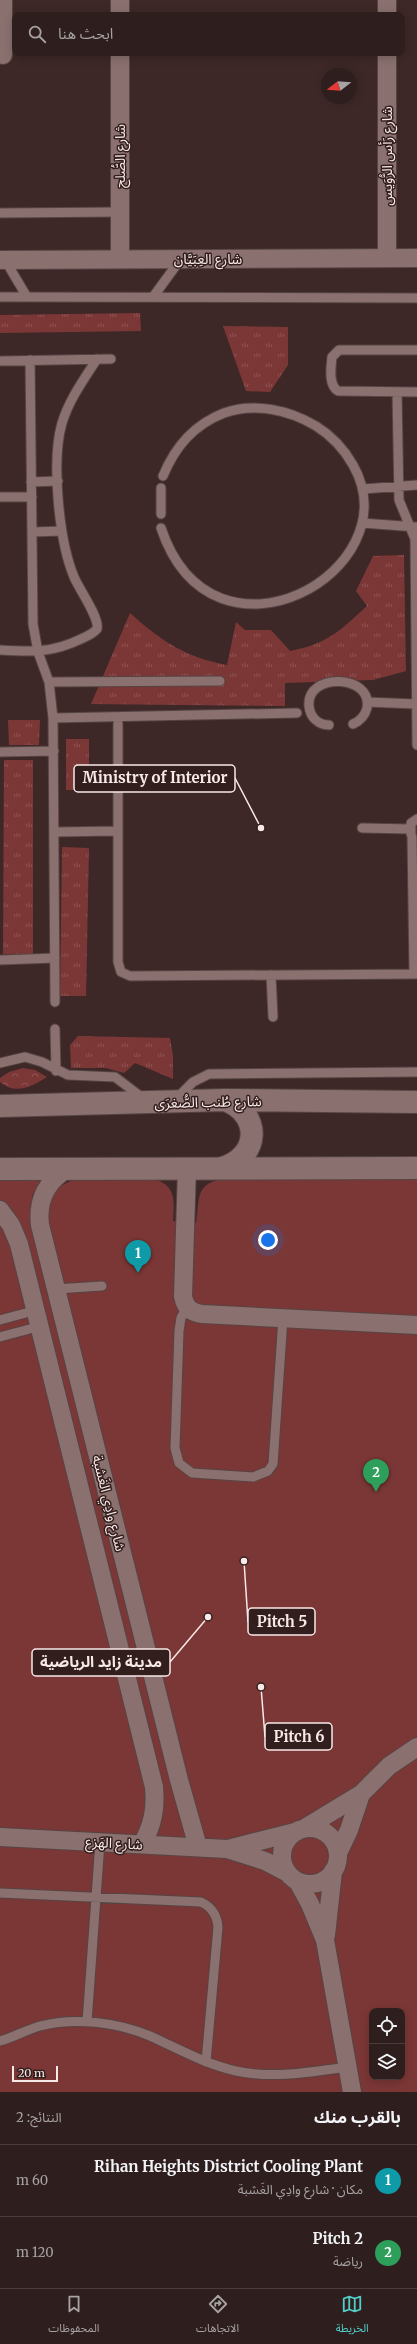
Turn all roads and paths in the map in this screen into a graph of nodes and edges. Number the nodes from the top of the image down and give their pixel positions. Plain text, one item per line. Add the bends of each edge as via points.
1 (3, 0) edge
2 (120, 0) edge
3 (387, 0) edge
4 (120, 12) edge
5 (387, 12) edge
6 (4, 55) dead end
7 (120, 56) edge
8 (387, 56) edge
9 (120, 212) junction
10 (0, 213) edge
11 (387, 258) junction
12 (417, 258) edge
13 (120, 259) junction
14 (181, 259) junction
15 (2, 260) edge
16 (0, 297) edge
17 (27, 297) junction
18 (153, 298) junction
19 (417, 298) edge
20 (417, 350) edge
21 (97, 359) junction
22 (111, 359) dead end
23 (30, 360) junction
24 (0, 361) edge
25 (397, 392) junction
26 (417, 392) edge
27 (163, 476) dead end
28 (58, 481) junction
29 (31, 482) junction
30 (417, 485) edge
31 (398, 486) junction
32 (161, 488) dead end
33 (363, 489) junction
34 (0, 497) edge
35 (32, 497) junction
36 (161, 514) dead end
37 (362, 523) junction
38 (414, 527) edge
39 (161, 528) dead end
40 (62, 531) junction
41 (32, 532) junction
42 (0, 650) edge
43 (38, 652) junction
44 (220, 681) dead end
45 (48, 682) junction
46 (367, 702) junction
47 (415, 704) junction
48 (297, 714) dead end
49 (118, 717) junction
50 (53, 718) junction
51 (353, 724) dead end
52 (329, 725) dead end
53 (417, 745) edge
54 (54, 751) junction
55 (0, 752) edge
56 (417, 819) edge
57 (362, 828) dead end
58 (118, 831) junction
59 (54, 832) junction
60 (413, 835) edge
61 (415, 888) edge
62 (55, 958) junction
63 (0, 960) edge
64 (416, 974) edge
65 (271, 975) junction
66 (56, 1002) dead end
67 (273, 1017) dead end
68 (55, 1029) dead end
69 (0, 1063) edge
70 (56, 1070) junction
71 (417, 1072) edge
72 (225, 1100) junction
73 (172, 1102) junction
74 (417, 1102) edge
75 (150, 1103) junction
76 (0, 1106) edge
77 (188, 1167) junction
78 (70, 1168) junction
79 (222, 1168) junction
80 (417, 1168) edge
81 (0, 1169) edge
82 (0, 1210) edge
83 (102, 1286) dead end
84 (56, 1289) junction
85 (187, 1307) junction
86 (39, 1318) junction
87 (283, 1318) junction
88 (0, 1320) edge
89 (417, 1325) edge
90 (0, 1337) edge
91 (417, 1747) edge
92 (361, 1794) junction
93 (300, 1830) junction
94 (0, 1837) edge
95 (100, 1842) junction
96 (142, 1844) junction
97 (198, 1847) junction
98 (227, 1849) junction
99 (338, 1853) junction
100 (333, 1872) junction
101 (293, 1877) junction
102 (0, 1893) edge
103 (97, 1897) junction
104 (325, 1940) junction
105 (87, 2022) junction
106 (0, 2041) edge
107 (206, 2062) junction
108 (348, 2067) junction
109 (352, 2092) edge

1 - 6 street
2 - 4 street
3 - 5 street
7 - 9 street, شارع الصُّلح
8 - 11 street, شارع رَأس الرُّوَيس
9 - 10 lane
9 - 13 street, شارع الصُّلح
11 - 12 street, شارع العِبَيَّان
11 - 14 street, شارع العِبَيَّان
13 - 14 street, شارع العِبَيَّان
13 - 15 street, شارع العِبَيَّان
14 - 18 lane
15 - 17 lane
16 - 17 lane
17 - 18 lane
18 - 19 lane
20 - 25 lane via 342,350 332,357 331,382 336,390
21 - 22 lane
21 - 23 lane
21 - 28 lane via 75,394 62,423 58,446
23 - 24 lane
23 - 29 lane
25 - 26 lane
25 - 31 lane
27 - 33 lane via 177,448 200,426 228,412 259,408 290,415 322,430 347,455
28 - 29 lane
28 - 40 lane
29 - 35 lane
30 - 31 lane
31 - 33 lane
31 - 38 lane via 401,507
32 - 36 lane
33 - 37 lane
34 - 35 lane
35 - 41 lane
37 - 38 lane
37 - 39 lane via 346,556 320,582 288,599 251,605 216,596 196,583 176,561
38 - 47 lane
40 - 41 lane
40 - 43 lane via 73,575 97,619 98,626 95,631 69,645
41 - 43 lane via 33,624
42 - 43 lane
43 - 45 lane
44 - 45 lane
45 - 50 lane
46 - 47 lane
46 - 51 lane via 364,716
46 - 52 lane via 361,689 356,685 320,685 310,696 309,710 317,721
47 - 53 lane
48 - 49 lane
49 - 50 lane
49 - 58 lane
50 - 54 lane
54 - 55 lane
54 - 59 lane
56 - 60 lane via 411,823
57 - 60 lane
58 - 59 lane
58 - 65 lane via 118,962 121,972 130,976
59 - 62 lane
60 - 61 lane
61 - 64 lane
62 - 63 lane
62 - 66 lane
64 - 65 lane
65 - 67 lane
68 - 70 lane
69 - 70 lane via 25,1057
70 - 75 lane via 68,1076 115,1077
71 - 73 lane via 209,1074 193,1082
72 - 73 street, شارع طُنب الصُّغرَى
72 - 74 street, شارع طُنب الصُّغرَى
72 - 79 street via 234,1103 245,1113 252,1135 246,1153 231,1165
73 - 75 street, شارع طُنب الصُّغرَى
75 - 76 street, شارع طُنب الصُّغرَى
77 - 78 street
77 - 79 street
77 - 85 street via 183,1296
78 - 81 street
78 - 84 street, شارع وادِي الغَشبة via 58,1175 48,1186 39,1209 40,1225
79 - 80 street
82 - 86 street, شارع وادِي الغَشبة via 11,1225 19,1244
83 - 84 lane
84 - 97 street, شارع وادِي الغَشبة
85 - 87 street via 196,1314
85 - 87 lane via 181,1318 179,1331 175,1448 179,1463 192,1473 253,1477 268,1471 273,1464
86 - 88 lane
86 - 90 lane
86 - 96 street, شارع وادِي الغَشبة via 154,1787 152,1823
87 - 89 street
91 - 92 street via 389,1766
92 - 93 street
92 - 99 street
93 - 98 street, شارع الهَزع
93 - 99 street via 324,1832 333,1841
93 - 101 street via 283,1848 282,1861
94 - 95 street, شارع الهَزع
95 - 96 street, شارع الهَزع
95 - 103 lane
96 - 97 street, شارع الهَزع
97 - 98 street, شارع الهَزع
98 - 101 street, شارع الهَزع via 264,1861
99 - 100 street
100 - 101 street via 318,1883 304,1884
100 - 104 street
101 - 104 street via 310,1904
102 - 103 lane
103 - 105 lane
103 - 107 lane via 201,1902 215,1914 218,1927
104 - 108 street
105 - 106 lane via 53,2023
105 - 107 lane via 135,2031
107 - 108 lane via 236,2071 267,2075 298,2074
108 - 109 street

